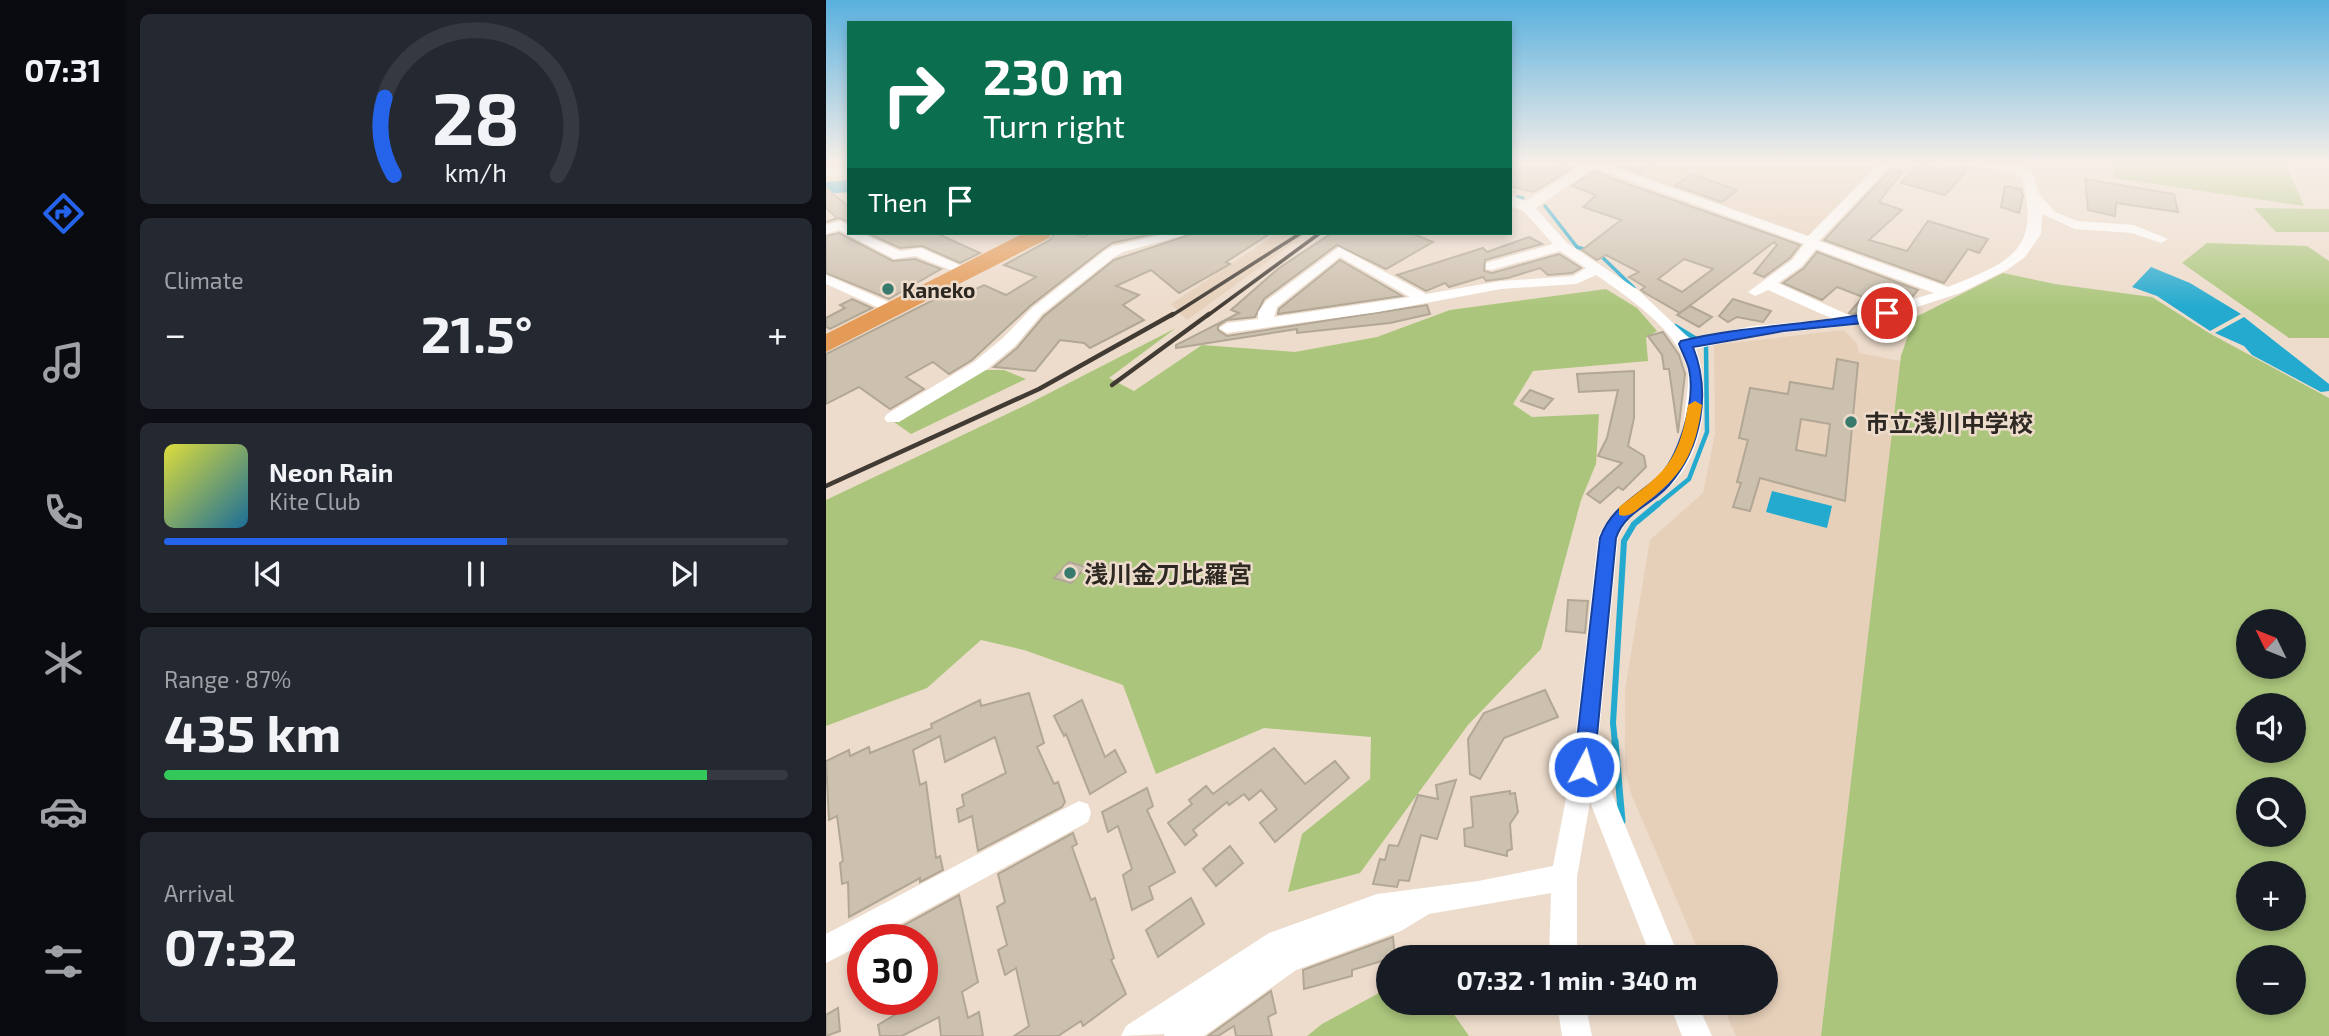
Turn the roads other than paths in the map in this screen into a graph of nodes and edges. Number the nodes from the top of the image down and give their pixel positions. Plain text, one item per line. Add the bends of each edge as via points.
1 (1533, 210) edge
2 (1725, 210) edge
3 (1841, 210) edge
4 (2032, 210) edge
5 (2046, 210) edge
6 (826, 230) edge
7 (847, 230) edge
8 (856, 235) edge
9 (1037, 235) edge
10 (1177, 235) edge
11 (2161, 239) dead end
12 (1810, 242) junction
13 (1562, 246) junction
14 (1491, 266) dead end
15 (1596, 269) junction
16 (966, 271) junction
17 (826, 279) edge
18 (1946, 292) junction
19 (1423, 298) junction
20 (893, 309) junction
21 (1850, 321) junction
22 (1266, 323) junction
23 (1227, 328) dead end
24 (826, 344) edge
25 (1688, 344) junction
26 (893, 418) dead end
27 (1584, 767) junction
28 (1079, 813) dead end
29 (1564, 877) junction
30 (1429, 900) junction
31 (1563, 945) edge
32 (1660, 945) edge
33 (826, 949) edge
34 (1573, 1015) edge
35 (1689, 1015) edge
36 (1136, 1036) edge
37 (1179, 1036) edge
38 (1577, 1036) edge
39 (1697, 1036) edge

1 - 13 street
2 - 12 street
3 - 12 street
4 - 18 street via 2031,241 2002,268
5 - 11 street via 2075,225 2134,229
6 - 7 street via 840,225
8 - 16 street via 899,256 916,251
9 - 16 highway
10 - 26 street via 1118,249 1037,311 980,366
12 - 18 street
12 - 21 street via 1797,263 1761,288
13 - 14 street
13 - 15 street
15 - 19 street via 1576,280 1501,285
15 - 25 street via 1633,293
16 - 20 highway
17 - 20 street
18 - 21 street
19 - 22 street
19 - 22 street via 1339,251 1272,304
20 - 24 highway
21 - 25 street
22 - 23 street
25 - 27 street via 1696,371 1696,402 1686,450 1663,482 1612,525 1608,538
27 - 29 street
27 - 32 street via 1602,800
28 - 33 street
29 - 30 street
29 - 31 street
30 - 36 street via 1377,907 1269,947
30 - 37 street via 1391,921 1287,959
34 - 38 street
35 - 39 street

